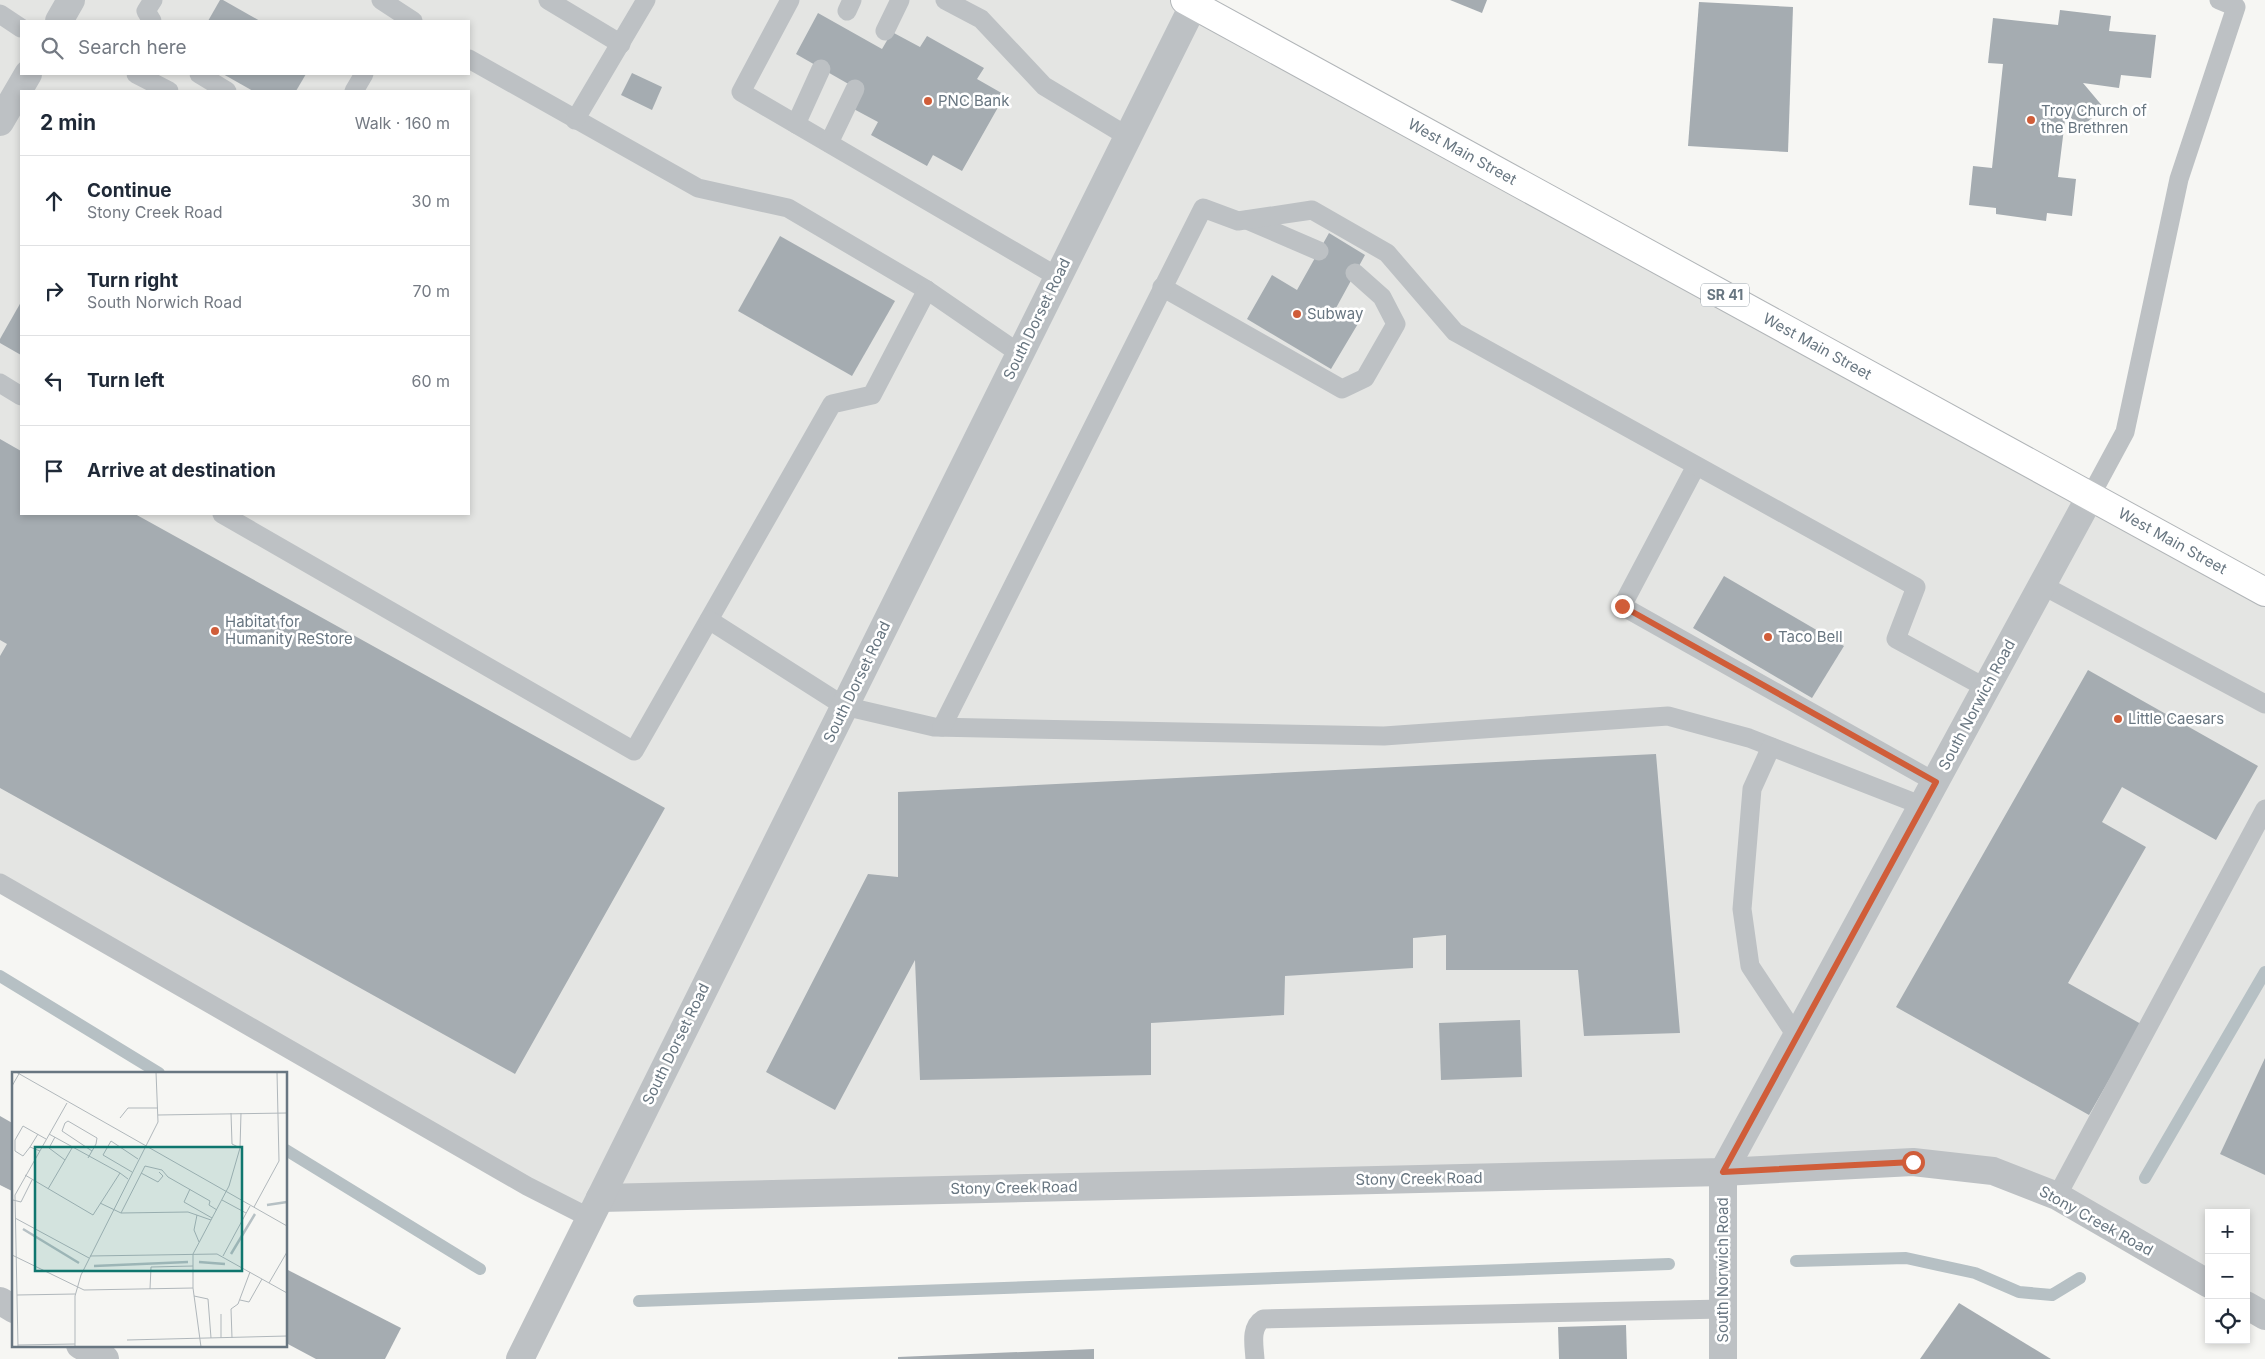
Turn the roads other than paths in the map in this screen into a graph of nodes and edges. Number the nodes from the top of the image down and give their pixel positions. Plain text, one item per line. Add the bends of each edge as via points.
1 (71, 0) edge
2 (153, 0) edge
3 (381, 0) edge
4 (548, 0) edge
5 (646, 0) edge
6 (790, 0) edge
7 (900, 0) edge
8 (945, 0) edge
9 (2219, 0) edge
10 (1191, 2) edge
11 (2238, 4) edge
12 (0, 14) edge
13 (402, 18) edge
14 (60, 20) edge
15 (151, 20) edge
16 (20, 27) edge
17 (884, 31) dead end
18 (621, 44) junction
19 (470, 60) edge
20 (821, 69) dead end
21 (27, 75) edge
22 (138, 75) edge
23 (201, 75) edge
24 (363, 75) edge
25 (855, 89) dead end
26 (167, 90) edge
27 (226, 90) edge
28 (355, 90) edge
29 (575, 120) junction
30 (0, 122) edge
31 (796, 124) junction
32 (1128, 136) junction
33 (828, 143) junction
34 (1247, 220) junction
35 (1318, 251) dead end
36 (1355, 273) dead end
37 (1058, 277) junction
38 (1162, 287) junction
39 (927, 290) junction
40 (1020, 354) junction
41 (0, 383) edge
42 (20, 395) edge
43 (1696, 466) junction
44 (2091, 495) junction
45 (224, 515) edge
46 (2042, 585) junction
47 (2265, 592) edge
48 (709, 620) junction
49 (1986, 688) junction
50 (2265, 704) edge
51 (844, 706) junction
52 (942, 727) junction
53 (1771, 747) junction
54 (1936, 782) junction
55 (1923, 806) junction
56 (2265, 809) edge
57 (0, 883) edge
58 (1797, 1037) junction
59 (1723, 1172) junction
60 (2057, 1196) junction
61 (595, 1208) junction
62 (2205, 1282) edge
63 (0, 1301) edge
64 (12, 1308) edge
65 (2250, 1308) edge
66 (1723, 1309) junction
67 (2265, 1316) edge
68 (82, 1346) edge
69 (104, 1359) edge
70 (520, 1359) edge
71 (1254, 1359) edge
72 (1723, 1359) edge

1 - 14 street
2 - 15 lane via 146,11
3 - 13 lane
4 - 18 lane
5 - 18 lane
6 - 31 lane via 741,92
7 - 17 lane
8 - 32 lane via 981,19 1044,86
9 - 11 lane
10 - 32 street, South Dorset Road
10 - 44 main road, West Main Street / SR 41
11 - 44 lane via 2179,179 2125,432
12 - 16 lane
18 - 29 lane
19 - 29 lane
20 - 31 lane
21 - 30 street
22 - 26 lane
23 - 27 lane
24 - 28 lane
25 - 33 lane
29 - 39 lane via 698,188 788,208
31 - 33 lane
32 - 37 street, South Dorset Road
33 - 37 lane
34 - 35 lane
34 - 38 lane via 1238,221 1203,208
34 - 43 lane via 1312,210 1387,253 1455,332
36 - 38 lane via 1382,297 1396,324 1365,378 1342,389
37 - 40 street, South Dorset Road
38 - 52 lane
39 - 40 lane
39 - 48 lane via 872,395 832,404
40 - 51 street, South Dorset Road
41 - 42 lane
43 - 49 lane via 1916,588 1896,639
43 - 54 lane via 1622,606
44 - 46 street, South Norwich Road
44 - 47 main road, West Main Street / SR 41
45 - 48 lane via 634,751
46 - 49 street, South Norwich Road
46 - 50 lane
48 - 51 lane
49 - 54 street, South Norwich Road
51 - 52 lane
51 - 61 street, South Dorset Road
52 - 53 lane via 1384,736 1668,716
53 - 55 lane
53 - 58 lane via 1752,789 1742,909 1750,966
54 - 55 street, South Norwich Road
55 - 58 street, South Norwich Road
56 - 60 lane
57 - 61 lane via 518,1181
58 - 59 street, South Norwich Road
59 - 60 street, Stony Creek Road via 1913,1162 1994,1171
59 - 61 street, Stony Creek Road
59 - 66 street, South Norwich Road
60 - 62 street, Stony Creek Road
61 - 70 street, South Dorset Road
63 - 64 street
65 - 67 street
66 - 71 lane via 1263,1319 1254,1330
66 - 72 street, South Norwich Road
68 - 69 street

